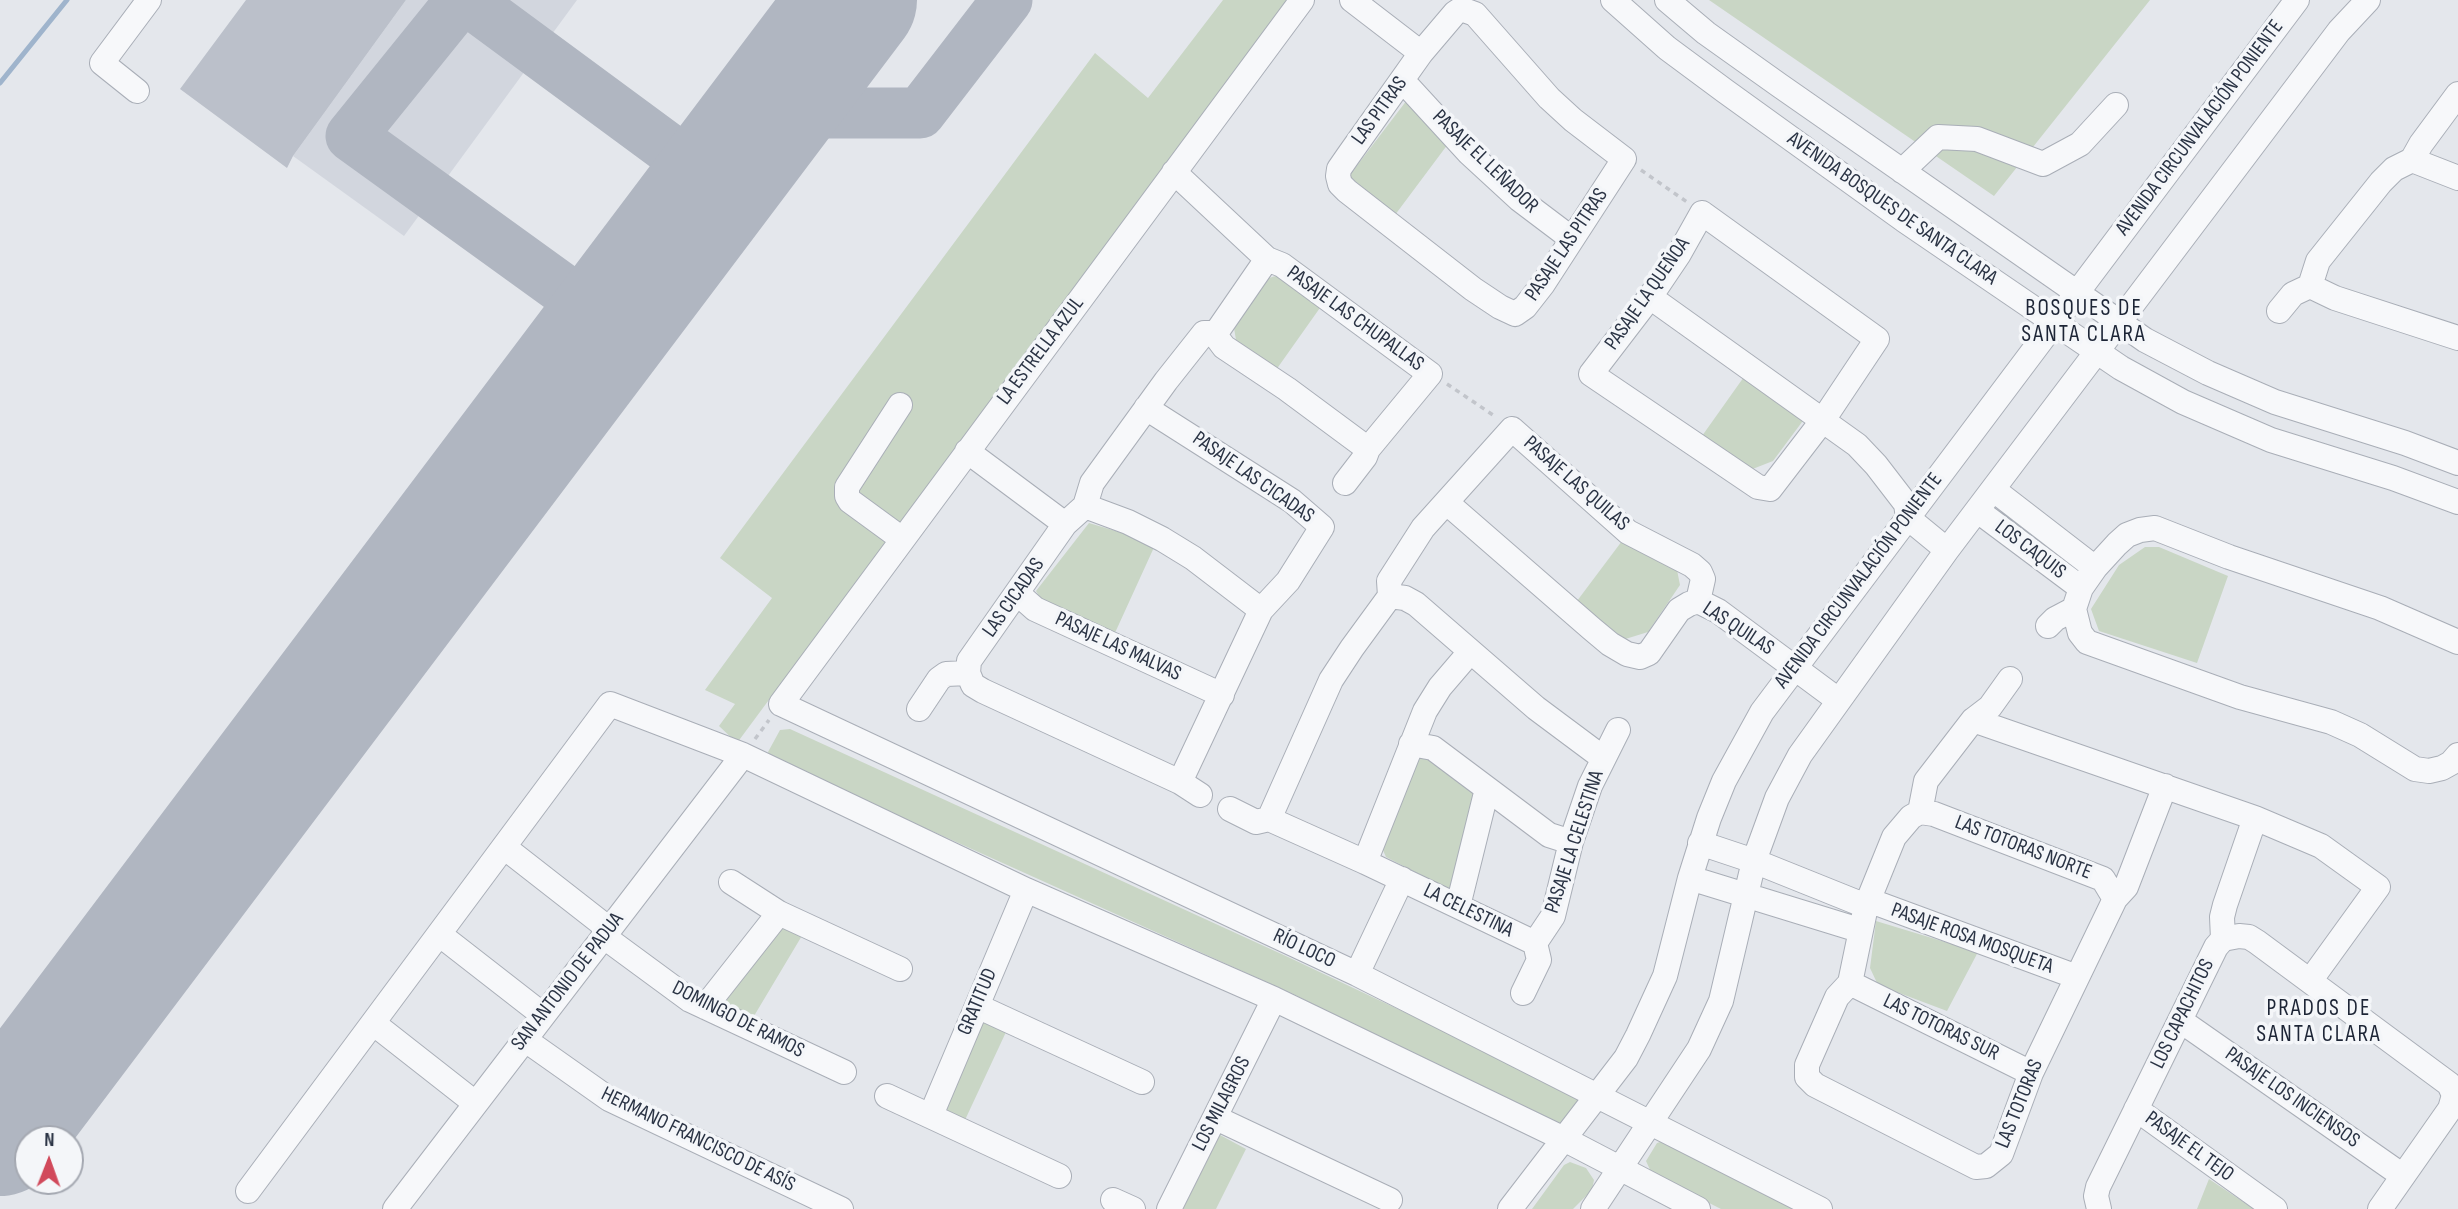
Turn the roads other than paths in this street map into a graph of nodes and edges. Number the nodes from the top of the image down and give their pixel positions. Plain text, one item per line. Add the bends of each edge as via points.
1 (149, 0) edge
2 (1302, 0) edge
3 (1352, 0) edge
4 (1613, 0) edge
5 (1667, 0) edge
6 (2297, 0) edge
7 (2368, 0) edge
8 (1421, 53) junction
9 (1402, 80) junction
10 (137, 91) dead end
11 (2458, 94) edge
12 (2116, 105) dead end
13 (1624, 159) joint
14 (2412, 160) junction
15 (1339, 169) joint
16 (1174, 172) junction
17 (1902, 172) junction
18 (2458, 178) edge
19 (1572, 239) junction
20 (1266, 259) junction
21 (2310, 285) junction
22 (2076, 292) junction
23 (1650, 297) junction
24 (2279, 311) dead end
25 (2054, 323) junction
26 (2120, 323) junction
27 (1216, 333) junction
28 (2458, 338) edge
29 (2097, 354) junction
30 (900, 405) dead end
31 (1146, 408) junction
32 (1823, 420) junction
33 (1368, 449) junction
34 (967, 451) junction
35 (2458, 463) edge
36 (1345, 483) dead end
37 (1994, 491) junction
38 (2458, 502) edge
39 (1447, 503) junction
40 (1085, 506) junction
41 (1979, 511) junction
42 (1908, 518) junction
43 (1065, 524) junction
44 (902, 539) junction
45 (1947, 550) junction
46 (2095, 568) junction
47 (1017, 593) junction
48 (1390, 596) junction
49 (2077, 599) junction
50 (1698, 601) junction
51 (1261, 610) junction
52 (2048, 626) dead end
53 (2458, 642) edge
54 (1471, 652) junction
55 (1794, 667) junction
56 (968, 673) junction
57 (2010, 679) dead end
58 (1222, 695) junction
59 (1838, 700) junction
60 (781, 704) joint
61 (919, 709) dead end
62 (1973, 720) junction
63 (1618, 730) dead end
64 (1411, 744) junction
65 (743, 755) junction
66 (2458, 755) edge
67 (1603, 758) junction
68 (2165, 786) junction
69 (1486, 789) junction
70 (1230, 809) dead end
71 (1920, 812) junction
72 (2255, 818) junction
73 (1269, 819) junction
74 (1571, 842) junction
75 (1700, 844) junction
76 (504, 847) junction
77 (1754, 861) junction
78 (1365, 862) junction
79 (1690, 878) junction
80 (1402, 879) junction
81 (731, 882) dead end
82 (1026, 890) junction
83 (1747, 895) junction
84 (2115, 899) junction
85 (1458, 906) junction
86 (1864, 912) junction
87 (779, 913) junction
88 (606, 933) junction
89 (439, 934) junction
90 (2223, 939) junction
91 (1535, 943) junction
92 (900, 969) dead end
93 (1357, 974) junction
94 (2077, 977) junction
95 (2310, 981) junction
96 (1850, 983) junction
97 (1523, 993) dead end
98 (1274, 999) junction
99 (977, 1006) junction
100 (705, 1007) junction
101 (543, 1015) junction
102 (2181, 1021) junction
103 (373, 1023) junction
104 (524, 1039) junction
105 (844, 1072) dead end
106 (2031, 1073) junction
107 (1142, 1082) dead end
108 (1596, 1095) junction
109 (887, 1096) dead end
110 (475, 1103) junction
111 (2136, 1109) junction
112 (931, 1115) junction
113 (1216, 1118) junction
114 (1651, 1123) junction
115 (1562, 1138) junction
116 (1621, 1170) junction
117 (1059, 1176) dead end
118 (2403, 1176) junction
119 (248, 1191) dead end
120 (1390, 1200) dead end
121 (407, 1205) edge
122 (841, 1209) edge
123 (1169, 1209) edge
124 (1510, 1209) edge
125 (1593, 1209) edge
126 (1698, 1209) edge
127 (1820, 1209) edge
128 (2099, 1209) edge
129 (2275, 1209) edge
130 (2380, 1209) edge

1 - 10 street via 102,63
2 - 16 street, LA ESTRELLA AZUL
3 - 8 street
4 - 25 street, AVENIDA BOSQUES DE SANTA CLARA via 1736,100
5 - 17 street, AVENIDA BOSQUES DE SANTA CLARA via 1706,33
6 - 22 street, AVENIDA CIRCUNVALACIÓN PONIENTE
7 - 26 street via 2331,42
8 - 9 street, LAS PITRAS
8 - 13 street, LAS PITRAS via 1455,13 1461,9 1475,14 1549,98
9 - 15 street, LAS PITRAS
9 - 19 street, PASAJE EL LEÑADOR via 1469,153
11 - 14 street
12 - 17 street via 2080,144 2043,164 1978,139 1938,137
13 - 19 street, PASAJE LAS PITRAS
14 - 18 street
14 - 21 street via 2381,182 2318,261
15 - 19 street, PASAJE LAS PITRAS via 1340,184 1347,191 1509,313 1519,312 1531,299
16 - 20 street, PASAJE LAS CHUPALLAS
16 - 34 street, LA ESTRELLA AZUL
17 - 22 street, AVENIDA BOSQUES DE SANTA CLARA
20 - 27 street
20 - 33 street, PASAJE LAS CHUPALLAS via 1282,265 1430,374
21 - 24 street via 2293,294
21 - 28 street via 2335,298
22 - 25 street, AVENIDA CIRCUNVALACIÓN PONIENTE
22 - 26 street, AVENIDA BOSQUES DE SANTA CLARA
23 - 32 street
23 - 32 street, PASAJE LA QUEÑOA via 1591,374 1758,487 1770,489
23 - 32 street, PASAJE LA QUEÑOA via 1702,213 1877,339
25 - 29 street, AVENIDA BOSQUES DE SANTA CLARA
25 - 42 street, AVENIDA CIRCUNVALACIÓN PONIENTE
26 - 29 street
26 - 35 street, AVENIDA BOSQUES DE SANTA CLARA via 2190,364 2262,397
27 - 31 street via 1204,332
27 - 33 street via 1224,347
29 - 37 street
29 - 38 street, AVENIDA BOSQUES DE SANTA CLARA via 2183,402 2245,429
30 - 44 street via 847,487 847,496
31 - 40 street via 1092,484
31 - 51 street, PASAJE LAS CICADAS via 1292,501 1322,527 1288,581
32 - 42 street via 1876,465 1906,504
33 - 36 street, PASAJE LAS CHUPALLAS
34 - 43 street
34 - 44 street, LA ESTRELLA AZUL
37 - 41 street
37 - 46 street, LOS CAQUIS
39 - 48 street, PASAJE LAS QUILAS via 1423,528 1388,581
39 - 50 street, LAS QUILAS via 1530,578 1627,654 1640,657 1649,653 1679,610
39 - 50 street, PASAJE LAS QUILAS via 1512,429 1628,532 1700,572
40 - 43 street, LAS CICADAS
40 - 51 street via 1128,522 1194,558
41 - 45 street
41 - 49 street, LOS CAQUIS
42 - 45 street
42 - 55 street, AVENIDA CIRCUNVALACIÓN PONIENTE
43 - 47 street, LAS CICADAS
44 - 60 street, LA ESTRELLA AZUL
45 - 59 street
46 - 49 street
46 - 53 street via 2127,535 2155,528 2403,617
47 - 56 street, LAS CICADAS via 969,662
47 - 58 street, PASAJE LAS MALVAS via 1035,609
48 - 54 street via 1410,600
48 - 73 street via 1331,680
49 - 52 street
49 - 66 street via 2080,633 2087,642 2240,697 2331,722 2415,769 2442,768
50 - 55 street, LAS QUILAS
51 - 58 street, PASAJE LAS CICADAS
54 - 64 street via 1440,687
54 - 67 street
55 - 59 street, LAS QUILAS
55 - 75 street, AVENIDA CIRCUNVALACIÓN PONIENTE via 1740,750
56 - 58 street, PASAJE LAS CICADAS via 973,685 984,691 1190,788
56 - 61 street via 939,679
57 - 62 street via 1990,707
59 - 77 street via 1777,798
60 - 93 street, RÍO LOCO
62 - 68 street
62 - 71 street via 1926,781
63 - 67 street, PASAJE LA CELESTINA
64 - 69 street via 1433,748
64 - 78 street
65 - 76 street via 610,704
65 - 82 street
65 - 88 street, SAN ANTONIO DE PADUA
67 - 74 street, PASAJE LA CELESTINA
68 - 72 street
68 - 84 street, LAS TOTORAS via 2126,887
69 - 74 street via 1549,835
69 - 85 street
70 - 73 street via 1256,822
71 - 84 street, LAS TOTORAS NORTE via 2103,879
71 - 86 street, LAS TOTORAS via 1894,837
72 - 90 street via 2225,905
72 - 95 street via 2322,846 2378,887
73 - 78 street
74 - 91 street, PASAJE LA CELESTINA via 1553,916
75 - 77 street
75 - 79 street, AVENIDA CIRCUNVALACIÓN PONIENTE
76 - 88 street, DOMINGO DE RAMOS
76 - 89 street
77 - 83 street
77 - 86 street
78 - 80 street, LA CELESTINA
79 - 83 street
79 - 108 street, AVENIDA CIRCUNVALACIÓN PONIENTE via 1657,996 1626,1058
80 - 85 street, LA CELESTINA
80 - 93 street, LA CELESTINA
81 - 87 street
82 - 98 street
82 - 99 street, GRATITUD
83 - 86 street
83 - 114 street via 1721,1001 1699,1049
84 - 94 street, LAS TOTORAS
85 - 91 street, LA CELESTINA
86 - 94 street, PASAJE ROSA MOSQUETA
86 - 96 street, LAS TOTORAS
87 - 92 street
87 - 100 street
88 - 100 street, DOMINGO DE RAMOS via 679,993
88 - 101 street, SAN ANTONIO DE PADUA
89 - 101 street
89 - 103 street
90 - 95 street, LOS CAPACHITOS via 2249,937
90 - 102 street, LOS CAPACHITOS
91 - 97 street, PASAJE LA CELESTINA via 1539,960
93 - 108 street, RÍO LOCO
94 - 106 street, LAS TOTORAS
95 - 118 street, LOS CAPACHITOS via 2449,1084 2454,1095 2450,1109
96 - 106 street, LAS TOTORAS SUR
96 - 106 street, LAS TOTORAS via 1838,997 1807,1065 1807,1077 1976,1167 1986,1166 2001,1154
98 - 113 street, LOS MILAGROS
98 - 115 street
99 - 107 street
99 - 112 street, GRATITUD
100 - 105 street, DOMINGO DE RAMOS
101 - 104 street, SAN ANTONIO DE PADUA
102 - 111 street, LOS CAPACHITOS
102 - 118 street, PASAJE LOS INCIENSOS
103 - 110 street
103 - 119 street
104 - 110 street, SAN ANTONIO DE PADUA
104 - 122 street, HERMANO FRANCISCO DE ASÍS via 616,1102
108 - 114 street, RÍO LOCO
108 - 115 street, AVENIDA CIRCUNVALACIÓN PONIENTE
109 - 112 street
110 - 121 street, SAN ANTONIO DE PADUA
111 - 128 street, LOS CAPACHITOS via 2098,1187
111 - 129 street, PASAJE EL TEJO
112 - 117 street
113 - 120 street
113 - 123 street, LOS MILAGROS
114 - 116 street
114 - 127 street, RÍO LOCO
115 - 116 street
115 - 124 street, AVENIDA CIRCUNVALACIÓN PONIENTE
116 - 125 street
116 - 126 street
118 - 130 street, LOS CAPACHITOS

